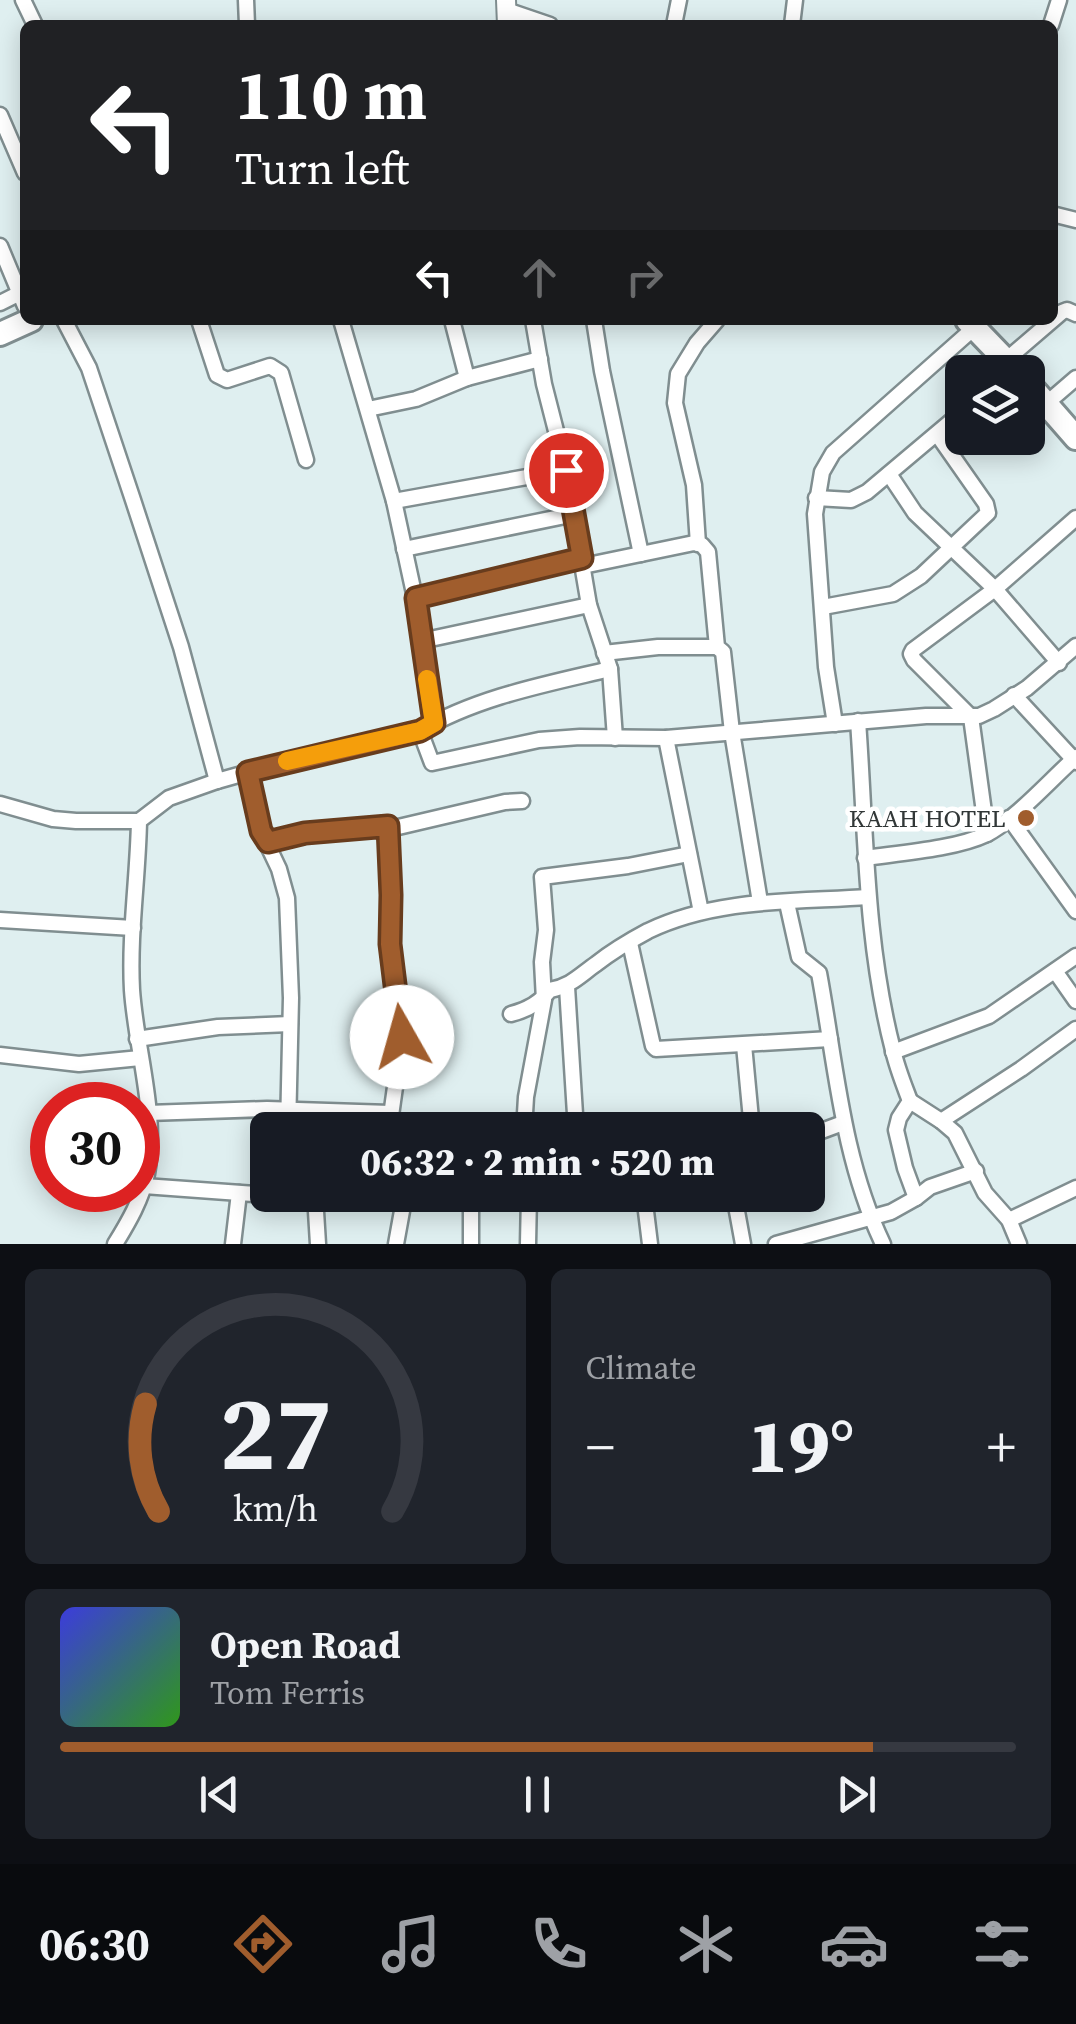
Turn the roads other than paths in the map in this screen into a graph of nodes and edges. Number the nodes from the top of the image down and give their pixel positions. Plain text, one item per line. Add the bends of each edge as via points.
1 (506, 12) edge
2 (533, 20) edge
3 (0, 115) edge
4 (20, 152) edge
5 (0, 246) edge
6 (20, 295) edge
7 (67, 325) edge
8 (201, 325) edge
9 (343, 325) edge
10 (453, 325) edge
11 (534, 325) edge
12 (595, 325) edge
13 (713, 325) edge
14 (969, 325) edge
15 (971, 325) edge
16 (1051, 325) edge
17 (999, 355) edge
18 (1027, 355) edge
19 (540, 358) junction
20 (467, 378) junction
21 (1076, 378) edge
22 (1047, 403) joint
23 (368, 409) junction
24 (945, 427) edge
25 (937, 434) junction
26 (1076, 438) edge
27 (306, 460) dead end
28 (566, 470) junction
29 (889, 474) junction
30 (816, 498) junction
31 (394, 502) junction
32 (575, 514) junction
33 (1076, 518) edge
34 (698, 544) junction
35 (952, 548) junction
36 (404, 549) junction
37 (641, 554) junction
38 (582, 562) junction
39 (996, 589) junction
40 (416, 598) junction
41 (589, 605) junction
42 (823, 608) junction
43 (422, 641) junction
44 (1076, 646) edge
45 (717, 647) junction
46 (604, 653) junction
47 (1059, 662) junction
48 (610, 669) junction
49 (1014, 694) junction
50 (971, 717) junction
51 (858, 721) junction
52 (834, 724) junction
53 (427, 727) junction
54 (732, 732) junction
55 (615, 738) junction
56 (666, 738) junction
57 (1075, 759) edge
58 (248, 772) junction
59 (218, 780) junction
60 (522, 801) dead end
61 (0, 804) edge
62 (1009, 818) junction
63 (139, 820) junction
64 (388, 826) junction
65 (987, 834) junction
66 (268, 842) junction
67 (690, 854) junction
68 (865, 858) junction
69 (868, 897) junction
70 (760, 902) junction
71 (786, 903) junction
72 (1076, 911) edge
73 (701, 912) junction
74 (0, 920) edge
75 (133, 928) junction
76 (630, 943) junction
77 (1076, 956) edge
78 (1055, 970) junction
79 (566, 987) junction
80 (544, 1000) junction
81 (1076, 1001) edge
82 (511, 1014) dead end
83 (290, 1024) junction
84 (1076, 1029) edge
85 (138, 1038) junction
86 (830, 1039) junction
87 (744, 1045) junction
88 (893, 1052) junction
89 (0, 1055) edge
90 (140, 1058) junction
91 (143, 1082) edge
92 (910, 1102) junction
93 (289, 1109) junction
94 (289, 1112) edge
95 (365, 1112) edge
96 (390, 1112) edge
97 (525, 1112) edge
98 (575, 1112) edge
99 (750, 1112) edge
100 (160, 1114) edge
101 (941, 1121) junction
102 (843, 1124) junction
103 (825, 1130) edge
104 (976, 1171) junction
105 (160, 1187) edge
106 (1076, 1188) edge
107 (239, 1194) junction
108 (250, 1194) edge
109 (916, 1198) junction
110 (132, 1212) edge
111 (316, 1212) edge
112 (402, 1212) edge
113 (471, 1212) edge
114 (530, 1212) edge
115 (646, 1212) edge
116 (737, 1212) edge
117 (870, 1217) junction
118 (1009, 1220) junction
119 (116, 1244) edge
120 (233, 1244) edge
121 (318, 1244) edge
122 (396, 1244) edge
123 (471, 1244) edge
124 (528, 1244) edge
125 (650, 1244) edge
126 (744, 1244) edge
127 (776, 1244) edge
128 (883, 1244) edge
129 (1019, 1244) edge

1 - 2 street
3 - 4 street
5 - 6 street
7 - 59 street via 89,368 133,500
8 - 27 street via 217,375 226,380 270,366 281,373
9 - 23 street
10 - 20 street
11 - 19 street
12 - 37 street
13 - 34 street via 678,374 676,403 694,485
14 - 30 street via 832,453
15 - 17 main road
16 - 18 street
19 - 20 street
19 - 28 street
20 - 23 street
21 - 22 street
22 - 26 main road
23 - 31 street
24 - 25 street
25 - 29 street
25 - 35 street via 988,509
28 - 31 street
28 - 32 street
29 - 30 street via 851,500
29 - 35 street via 915,513
30 - 42 street
31 - 36 street
32 - 36 street
32 - 38 street
33 - 39 street
34 - 37 street
34 - 45 street via 708,552
35 - 39 street
35 - 42 street via 893,594
36 - 40 street
37 - 38 street
38 - 40 street
38 - 41 street
39 - 47 street
39 - 50 street via 911,654
40 - 43 street
41 - 43 street
41 - 46 street
42 - 52 street
43 - 53 street
44 - 47 street
45 - 46 street
45 - 54 street via 723,652
46 - 48 street
47 - 49 street
48 - 53 street via 537,686
48 - 55 street
49 - 50 street
49 - 57 street
50 - 51 street
50 - 65 street
51 - 52 street
51 - 68 street
52 - 54 street
53 - 55 street via 432,763 539,740
53 - 58 street
54 - 56 street
54 - 70 street
55 - 56 street
56 - 67 street
57 - 62 street
58 - 59 street
58 - 66 street
59 - 63 street via 169,798
60 - 64 street
61 - 63 street via 76,822
62 - 65 street
62 - 72 street
63 - 75 street
64 - 66 street
64 - 96 street via 390,944 402,1016
65 - 68 street
66 - 83 street via 287,898
67 - 73 street
67 - 80 street via 542,877
68 - 69 street
69 - 71 street
69 - 88 street
70 - 71 street
70 - 73 street
71 - 86 street via 799,957 819,973
73 - 76 street
74 - 75 street
75 - 85 street
76 - 79 street
76 - 87 street via 653,1046
77 - 78 street
78 - 81 street
78 - 88 street via 988,1016
79 - 80 street via 550,990
79 - 98 street
80 - 82 street
80 - 97 street
83 - 85 street
83 - 93 street
84 - 101 street
85 - 90 street
86 - 87 street
86 - 102 street
87 - 99 street
88 - 92 street
89 - 90 street via 79,1064
90 - 91 street
92 - 101 street
92 - 109 street via 897,1138
93 - 94 street
93 - 95 street
93 - 100 street
101 - 104 street
102 - 103 street
102 - 117 street
104 - 109 street
104 - 118 street
105 - 107 street
106 - 118 street
107 - 108 street
107 - 120 street
109 - 117 street
110 - 119 street
111 - 121 street
112 - 122 street
113 - 123 street
114 - 124 street
115 - 125 street
116 - 126 street
117 - 127 street
117 - 128 street
118 - 129 street

